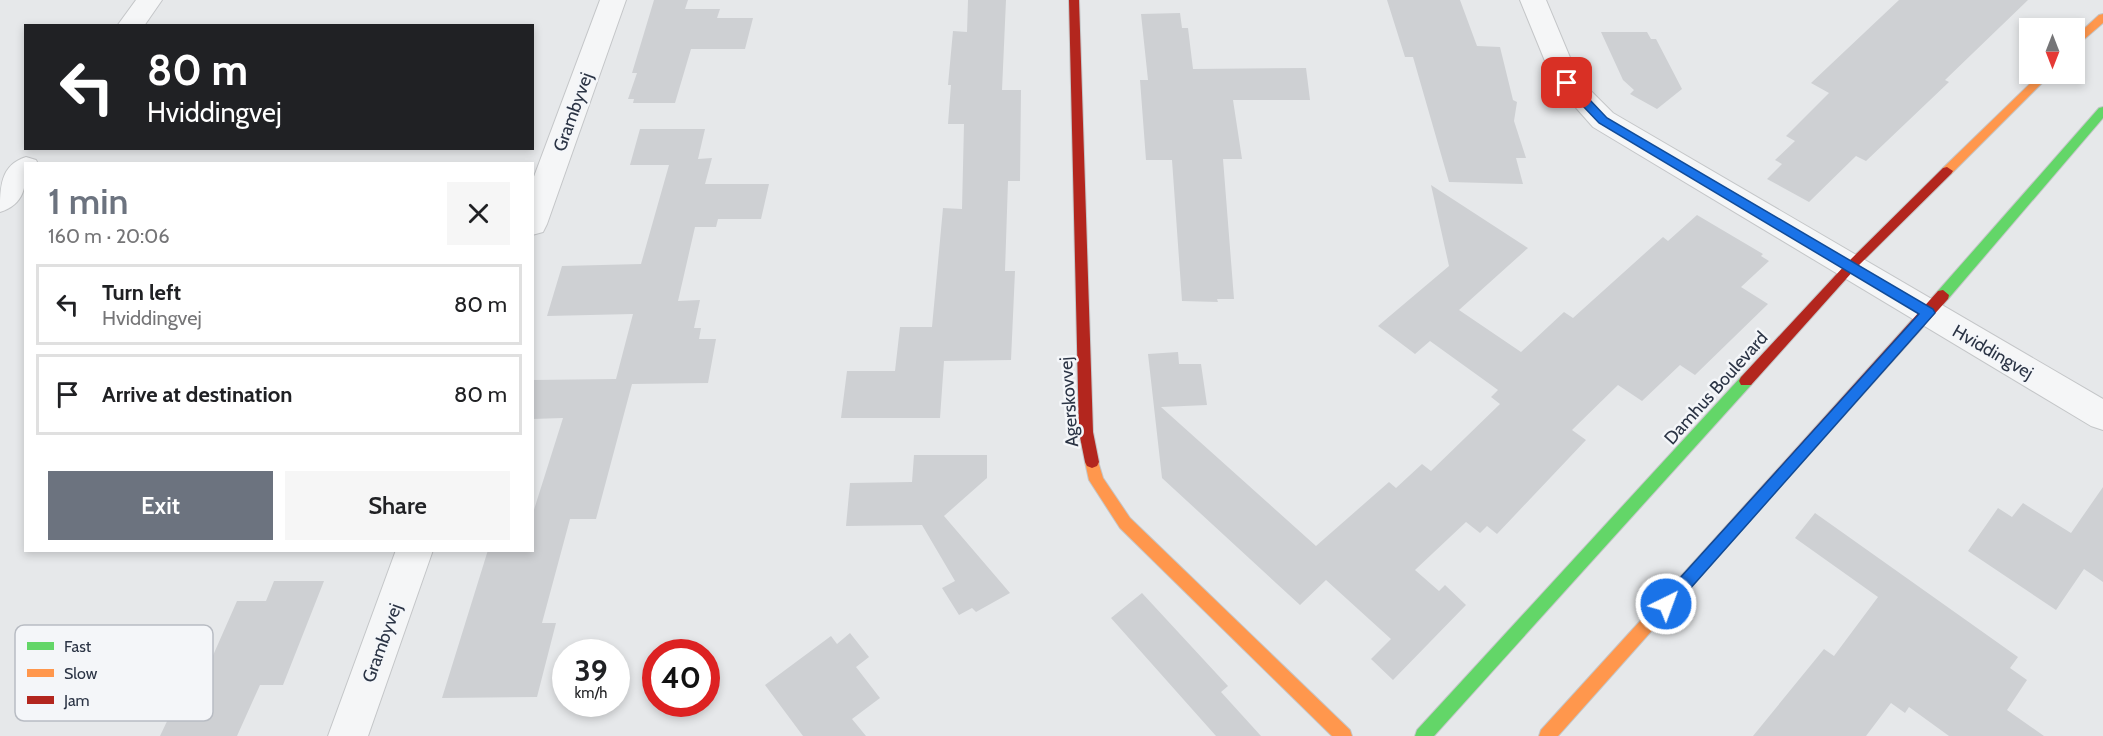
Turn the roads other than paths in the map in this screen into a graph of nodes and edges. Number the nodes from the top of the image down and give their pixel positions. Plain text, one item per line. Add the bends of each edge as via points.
1 (149, 0) edge
2 (613, 0) edge
3 (1074, 0) edge
4 (1533, 0) edge
5 (2103, 17) edge
6 (131, 24) edge
7 (2085, 34) edge
8 (2036, 84) edge
9 (2103, 111) edge
10 (24, 169) edge
11 (0, 201) edge
12 (534, 218) edge
13 (1851, 266) junction
14 (1928, 313) junction
15 (2103, 416) edge
16 (414, 552) edge
17 (348, 736) edge
18 (1344, 736) edge
19 (1423, 736) edge
20 (1547, 736) edge

1 - 6 street
2 - 12 street, Grambyvej
3 - 18 street, Agerskovvej via 1086,432 1096,480 1125,523
4 - 13 street, Hviddingvej via 1567,83 1603,120
5 - 7 street
8 - 13 street, Damhus Boulevard
9 - 14 street
10 - 11 street
13 - 14 street, Hviddingvej
13 - 19 street, Damhus Boulevard
14 - 15 street, Hviddingvej
14 - 20 street
16 - 17 street, Grambyvej

